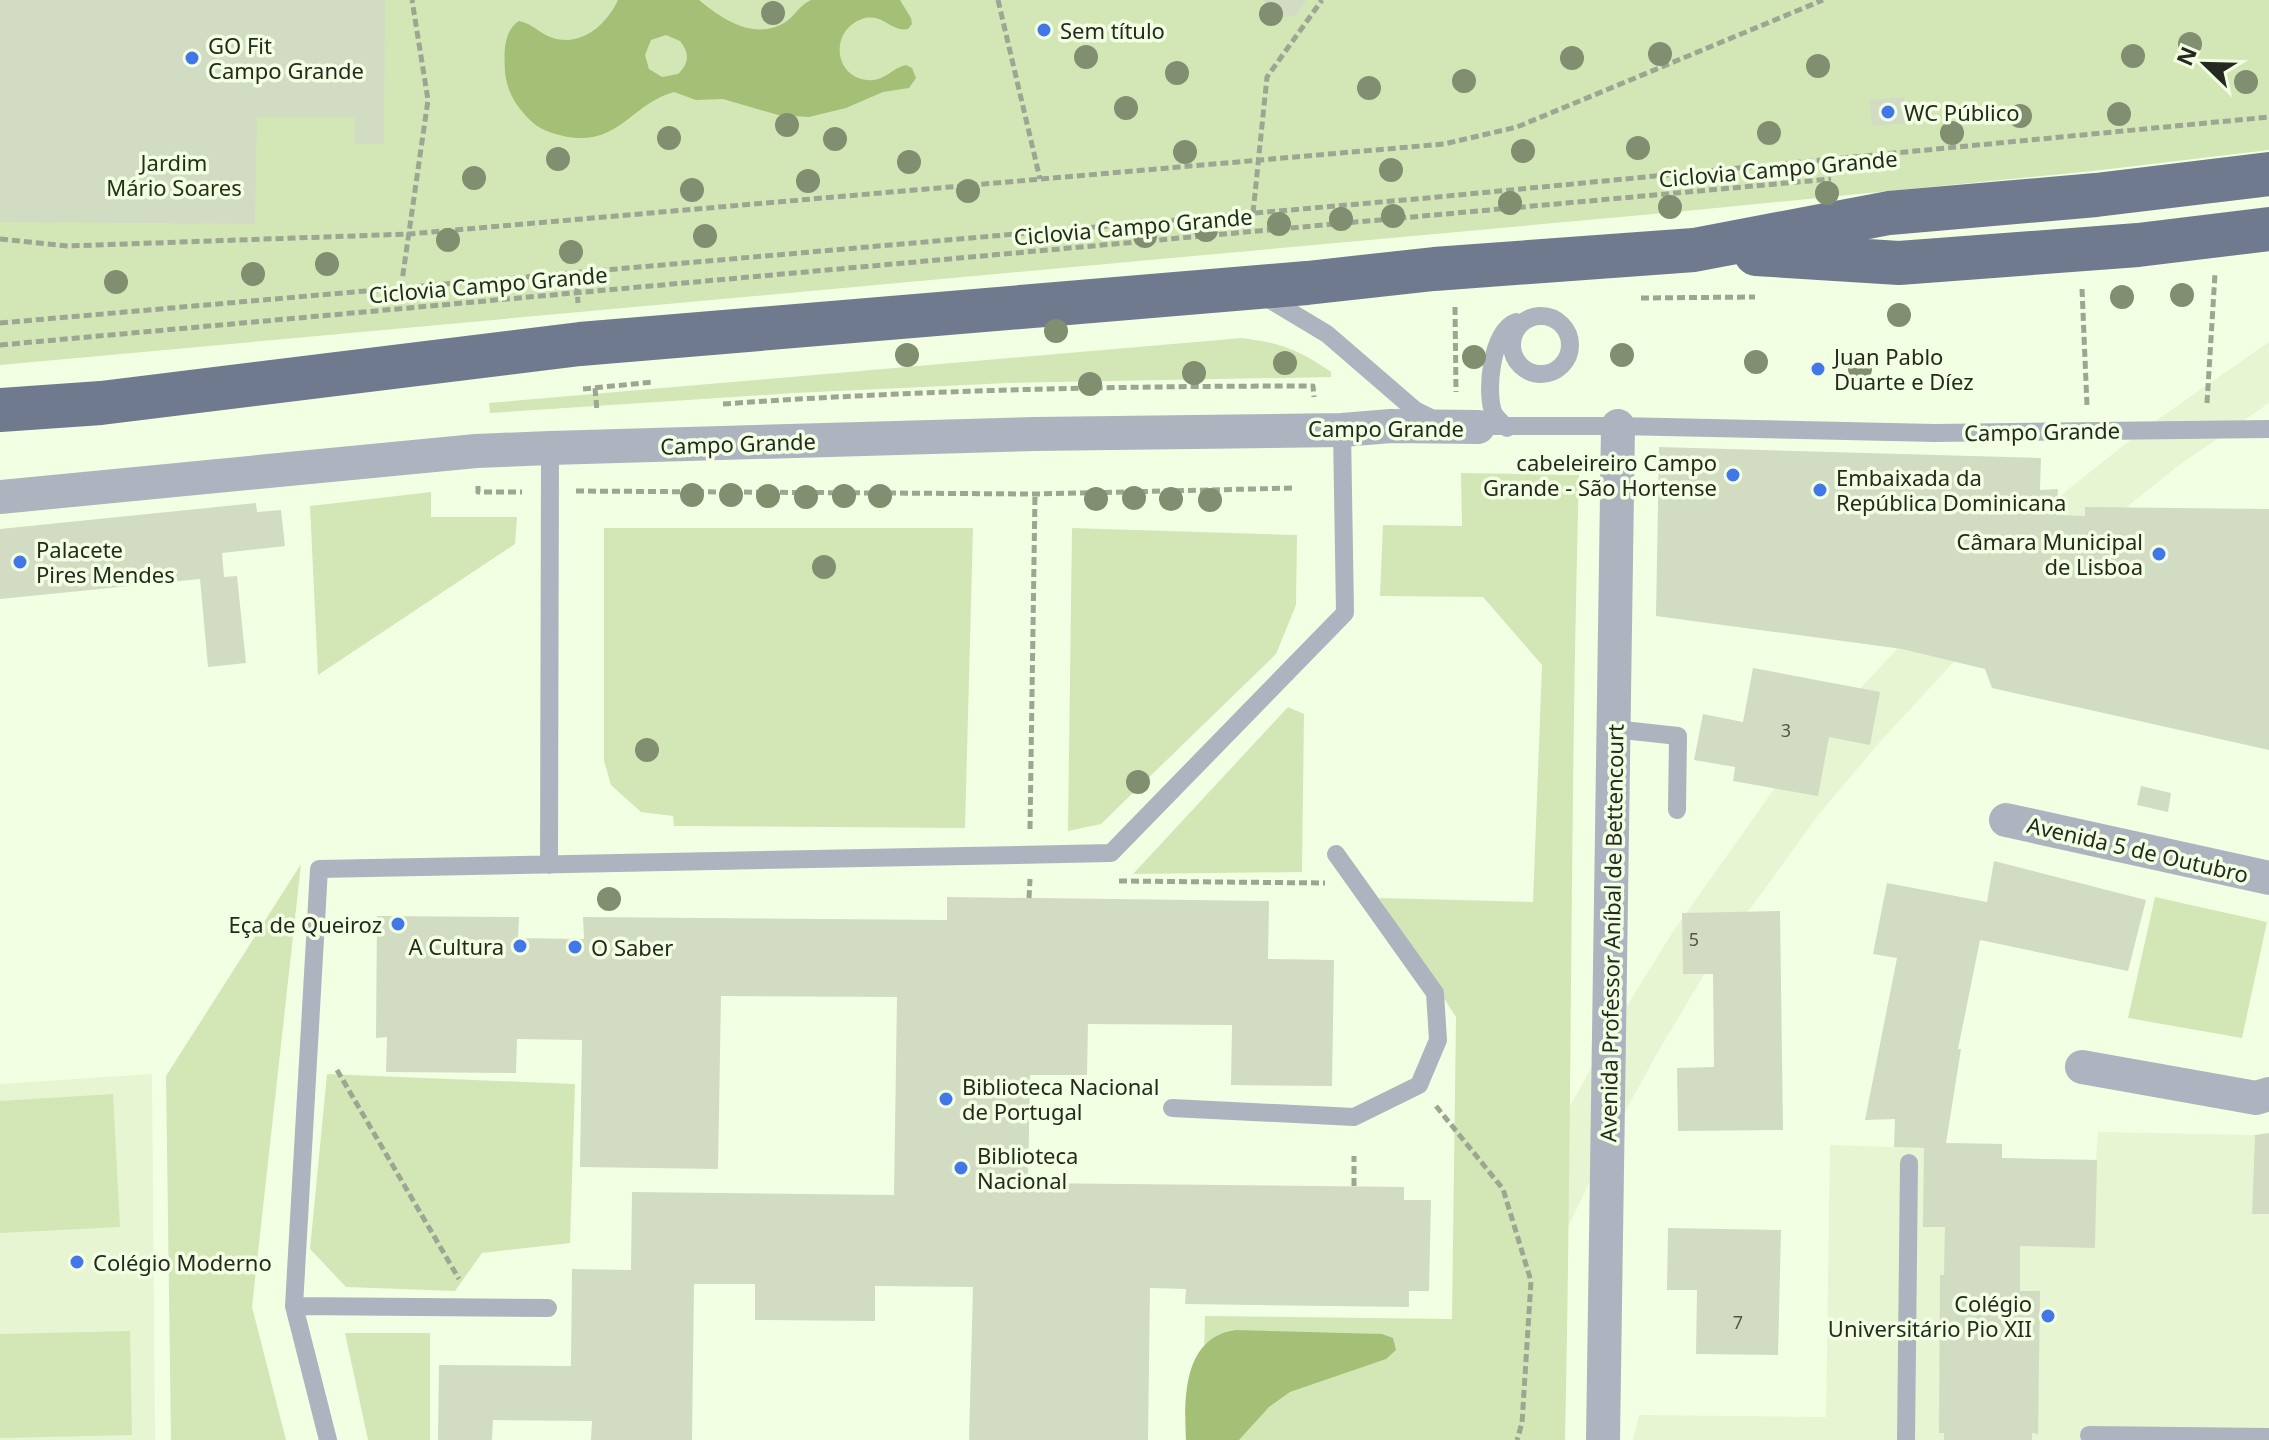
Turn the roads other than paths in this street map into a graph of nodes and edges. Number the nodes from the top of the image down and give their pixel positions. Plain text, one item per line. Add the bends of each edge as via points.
1 (2269, 174) edge
2 (2269, 229) edge
3 (1694, 250) junction
4 (1249, 287) junction
5 (1538, 316) dead end
6 (0, 410) edge
7 (1618, 426) junction
8 (1493, 428) junction
9 (2269, 429) edge
10 (1342, 430) junction
11 (550, 448) junction
12 (0, 497) edge
13 (1614, 729) junction
14 (1677, 810) dead end
15 (2006, 820) dead end
16 (1336, 854) dead end
17 (549, 865) junction
18 (2269, 878) edge
19 (2082, 1067) dead end
20 (2269, 1094) edge
21 (1172, 1108) dead end
22 (1909, 1163) dead end
23 (294, 1306) junction
24 (548, 1308) dead end
25 (2089, 1435) dead end
26 (2269, 1437) edge
27 (328, 1440) edge
28 (1603, 1440) edge
29 (1906, 1440) edge

1 - 3 main road via 1889,213
2 - 3 main road via 1899,263
3 - 4 main road
4 - 6 main road via 580,344 101,403
4 - 8 lane, Campo Grande via 1327,334 1415,410 1435,420
5 - 8 lane via 1509,324 1497,341 1492,358
7 - 8 lane, Campo Grande
7 - 9 lane, Campo Grande via 1935,433
7 - 13 street, Avenida Professor Aníbal de Bettencourt
8 - 10 street, Campo Grande
10 - 11 street, Campo Grande
10 - 17 lane via 1345,613 1111,853
11 - 12 street, Campo Grande
11 - 17 lane
13 - 14 lane via 1678,736
13 - 28 street, Avenida Professor Aníbal de Bettencourt
15 - 18 street, Avenida 5 de Outubro
16 - 21 lane via 1435,993 1438,1040 1419,1085 1354,1117
17 - 23 lane via 319,869
19 - 20 street via 2256,1098
22 - 29 lane
23 - 24 lane
23 - 27 lane
25 - 26 lane

